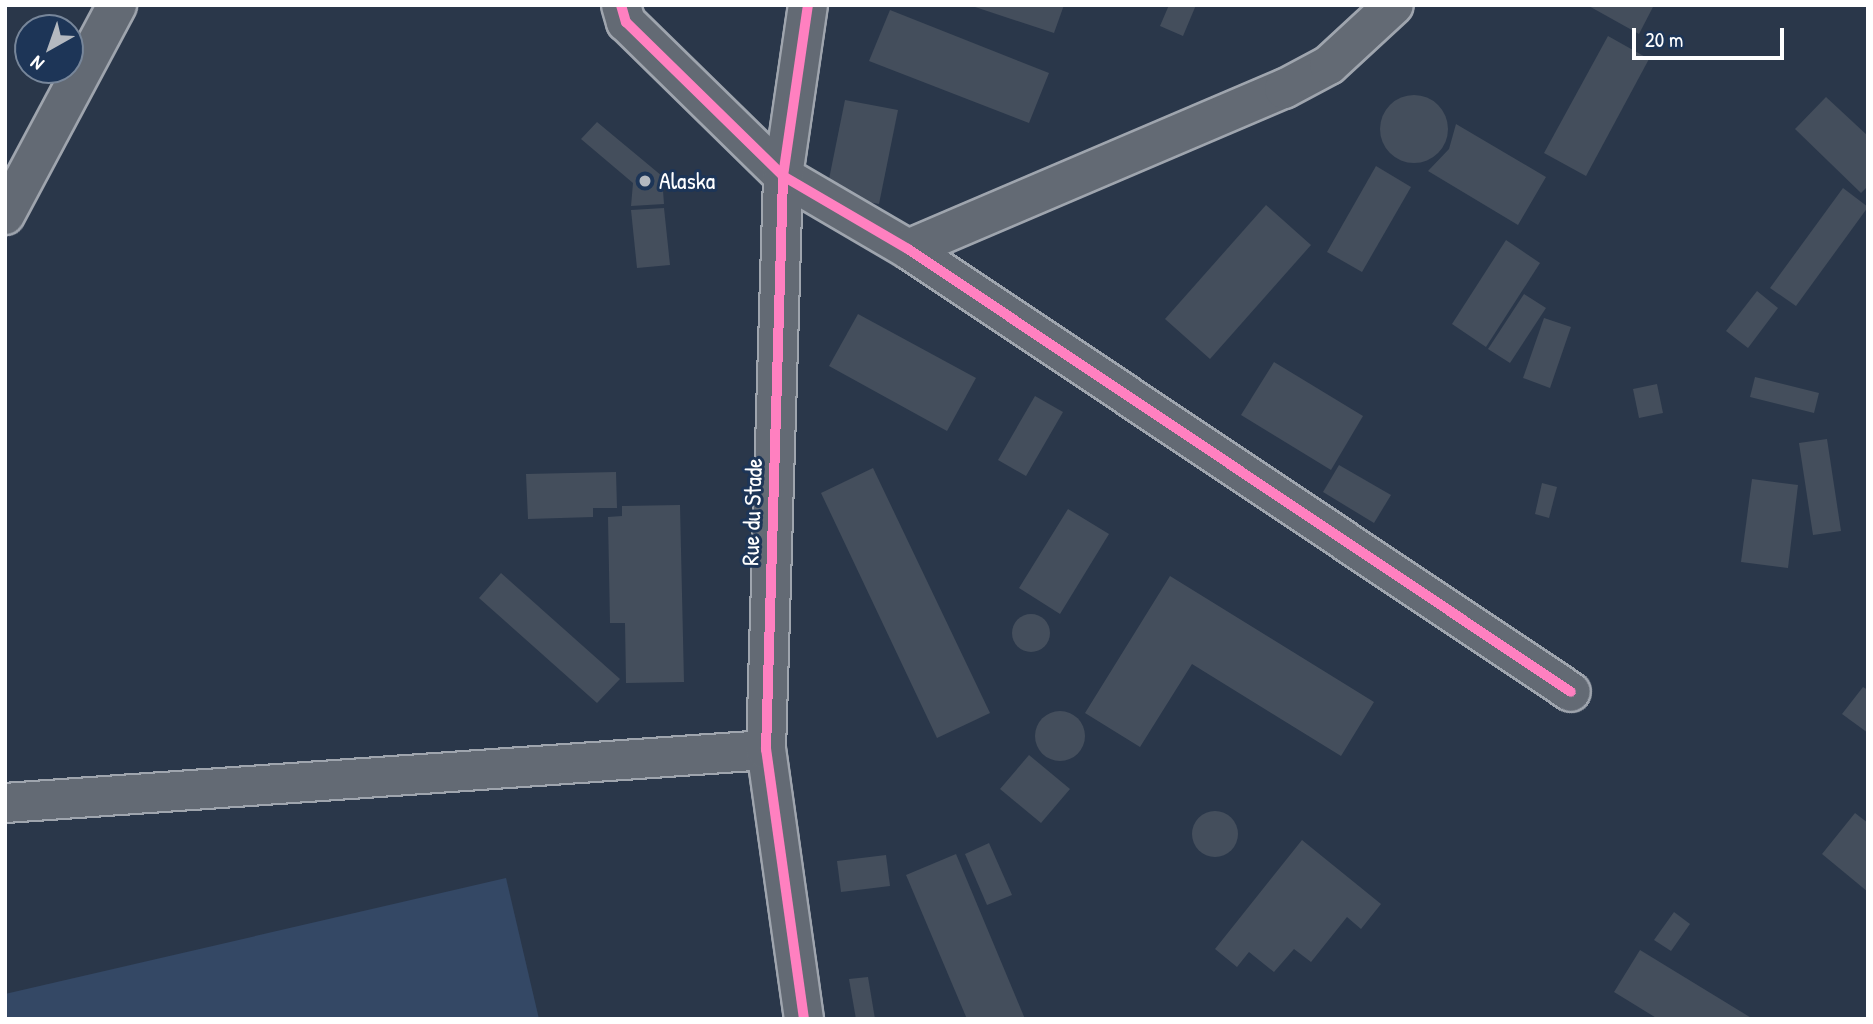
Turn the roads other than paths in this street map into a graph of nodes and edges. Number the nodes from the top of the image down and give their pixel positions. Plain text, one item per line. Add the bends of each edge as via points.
1 (117, 5) edge
2 (808, 5) edge
3 (1394, 5) edge
4 (616, 11) edge
5 (783, 176) junction
6 (5, 215) edge
7 (908, 249) junction
8 (1571, 692) dead end
9 (765, 750) junction
10 (5, 803) edge
11 (804, 1019) edge

1 - 6 street
2 - 5 street, Rue du Stade
3 - 7 street via 1329,65 1284,89
4 - 5 street
5 - 7 street
5 - 9 street, Rue du Stade
7 - 8 street
9 - 10 street
9 - 11 street, Rue du Stade

